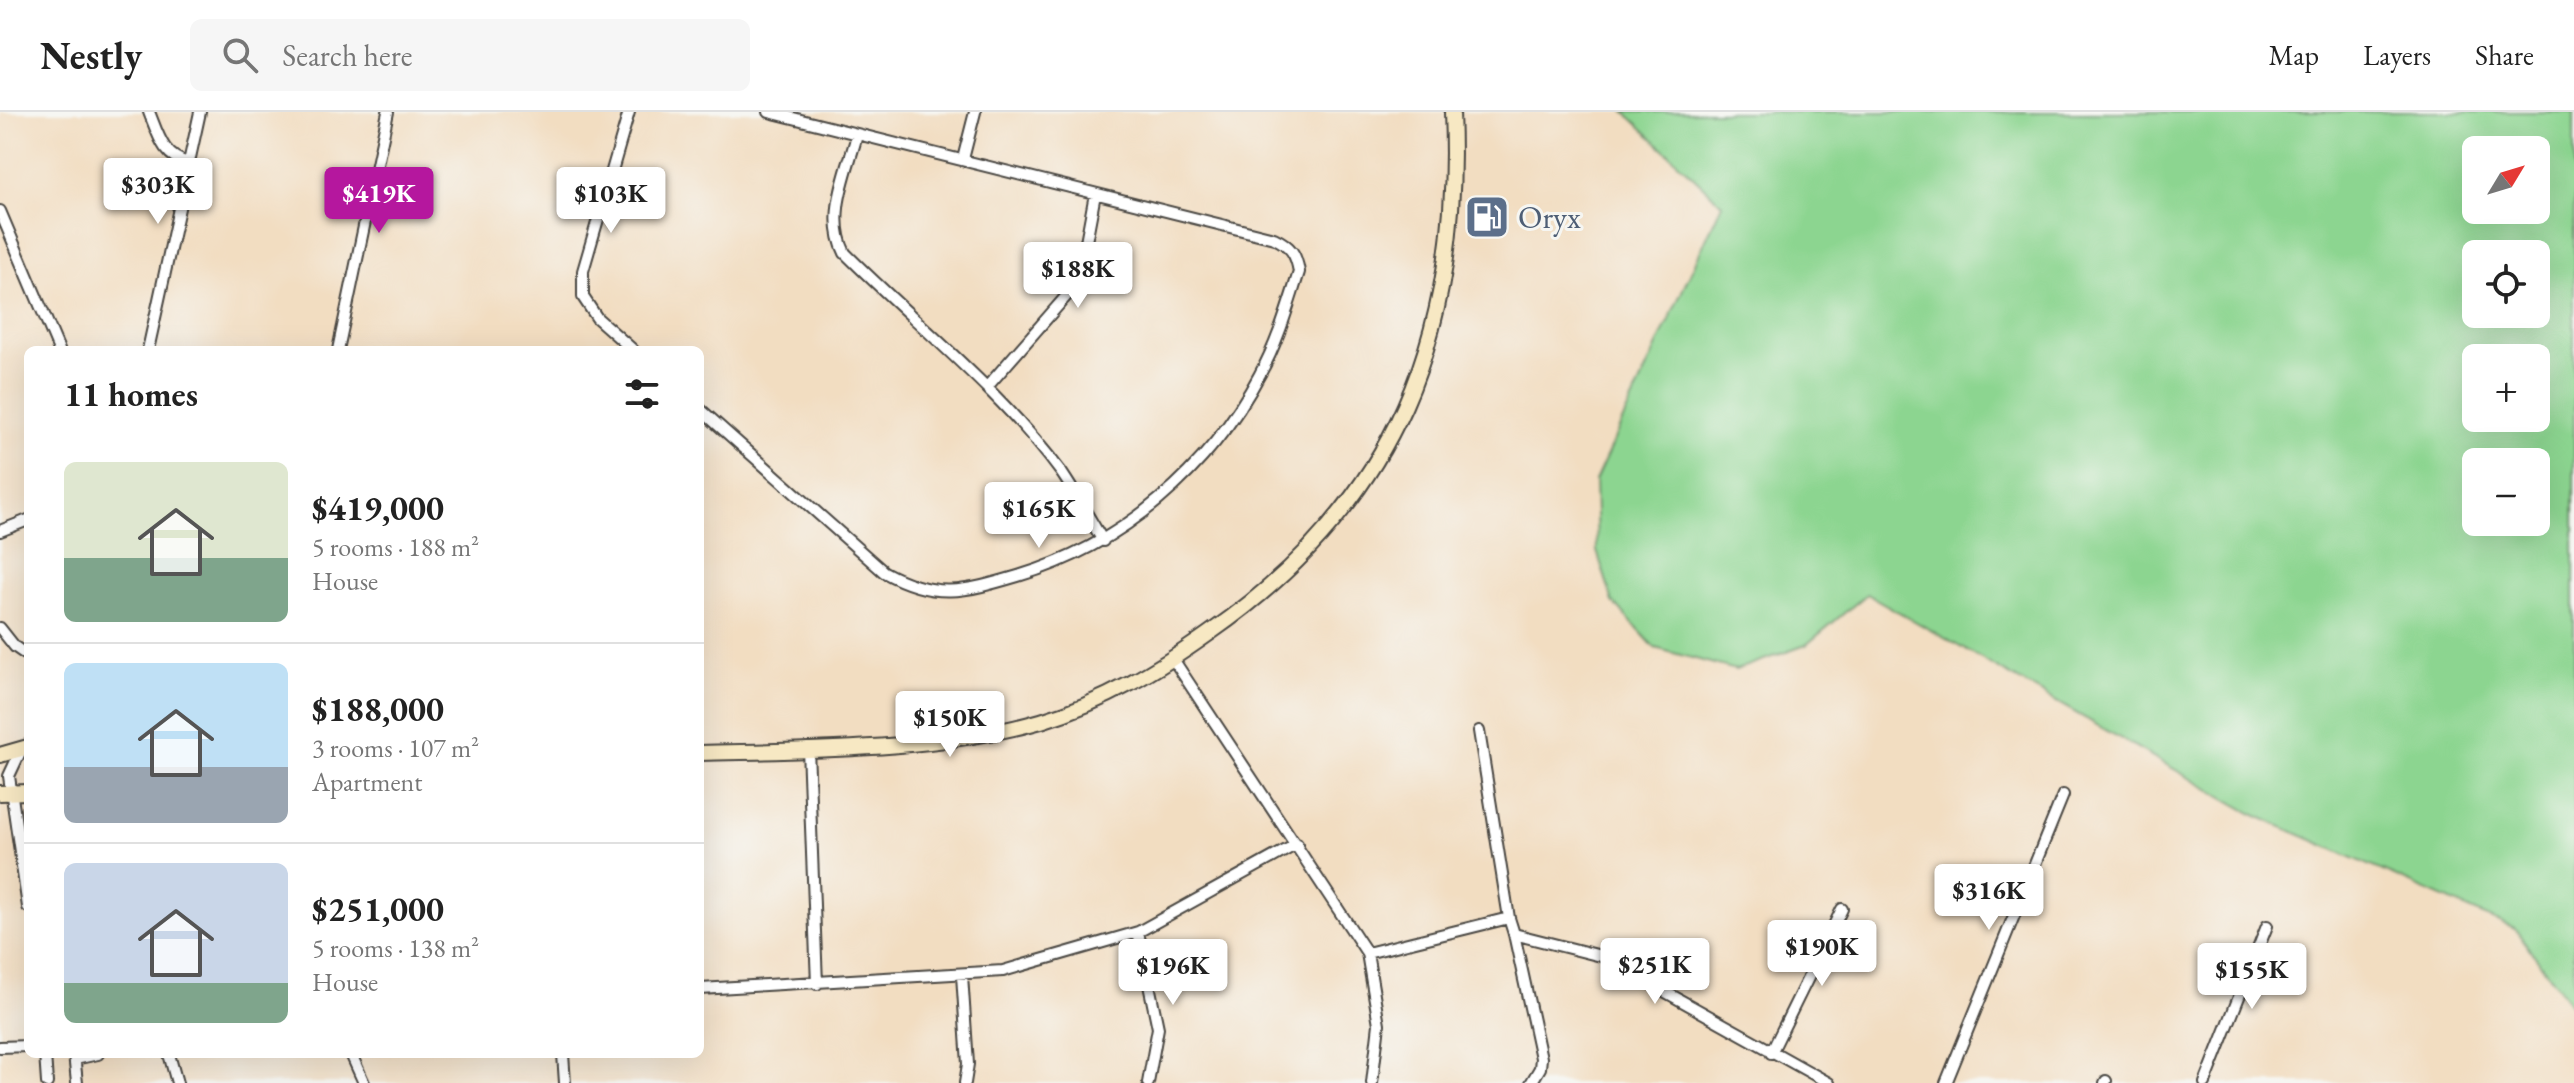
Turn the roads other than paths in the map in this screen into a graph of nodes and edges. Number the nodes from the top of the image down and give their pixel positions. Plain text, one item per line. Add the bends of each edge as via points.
1 (149, 112) edge
2 (200, 112) edge
3 (388, 112) edge
4 (629, 112) edge
5 (769, 112) edge
6 (975, 112) edge
7 (1452, 112) edge
8 (857, 135) junction
9 (963, 159) junction
10 (189, 163) junction
11 (1095, 194) junction
12 (0, 211) edge
13 (57, 346) edge
14 (149, 346) edge
15 (339, 346) edge
16 (628, 346) edge
17 (987, 387) junction
18 (704, 413) edge
19 (24, 522) edge
20 (0, 531) edge
21 (1103, 541) junction
22 (0, 628) edge
23 (24, 653) edge
24 (1173, 659) junction
25 (1479, 731) dead end
26 (24, 748) edge
27 (808, 748) junction
28 (24, 750) edge
29 (704, 753) edge
30 (0, 755) edge
31 (5, 792) edge
32 (2063, 795) dead end
33 (1297, 844) junction
34 (24, 887) edge
35 (1842, 909) dead end
36 (1509, 918) junction
37 (2267, 926) dead end
38 (1138, 932) junction
39 (1514, 934) junction
40 (1367, 953) junction
41 (962, 975) junction
42 (817, 984) junction
43 (704, 989) edge
44 (24, 1046) edge
45 (0, 1047) edge
46 (1771, 1053) junction
47 (45, 1058) edge
48 (74, 1058) edge
49 (170, 1058) edge
50 (353, 1058) edge
51 (563, 1058) edge
52 (47, 1083) edge
53 (77, 1083) edge
54 (177, 1083) edge
55 (364, 1083) edge
56 (565, 1083) edge
57 (965, 1083) edge
58 (1148, 1083) edge
59 (1372, 1083) edge
60 (1531, 1083) edge
61 (1829, 1083) edge
62 (1946, 1083) edge
63 (2205, 1083) edge

1 - 10 street via 165,149
2 - 10 street
3 - 15 street
4 - 16 street via 583,271 583,297 597,318
5 - 8 street
6 - 9 street
7 - 24 main road via 1452,229 1441,296 1425,359 1394,429 1315,546 1281,581
8 - 9 street
8 - 17 street via 836,212 836,235 845,253
9 - 11 street
10 - 14 street
11 - 17 street via 1082,263 1069,293
11 - 21 street via 1274,238 1297,257 1299,272 1261,374 1220,435 1174,490
12 - 13 street
17 - 21 street via 1061,473
18 - 21 street via 884,572 913,588 941,593 983,586 1034,572
19 - 20 street
22 - 23 street
24 - 27 main road via 1095,703 1040,721 963,739
24 - 33 street
25 - 36 street
26 - 30 main road
27 - 29 main road
27 - 42 street
28 - 31 street
31 - 34 street
32 - 62 street
33 - 38 street
33 - 40 street
35 - 46 street
36 - 39 street
36 - 40 street
37 - 63 street
38 - 41 street via 1003,971
38 - 58 street via 1158,1028
39 - 46 street via 1601,956
39 - 60 street via 1541,1058
40 - 59 street via 1379,1024
41 - 42 street
41 - 57 street
42 - 43 street
44 - 45 street
46 - 61 street
47 - 52 street
48 - 53 street
49 - 54 street
50 - 55 street
51 - 56 street

